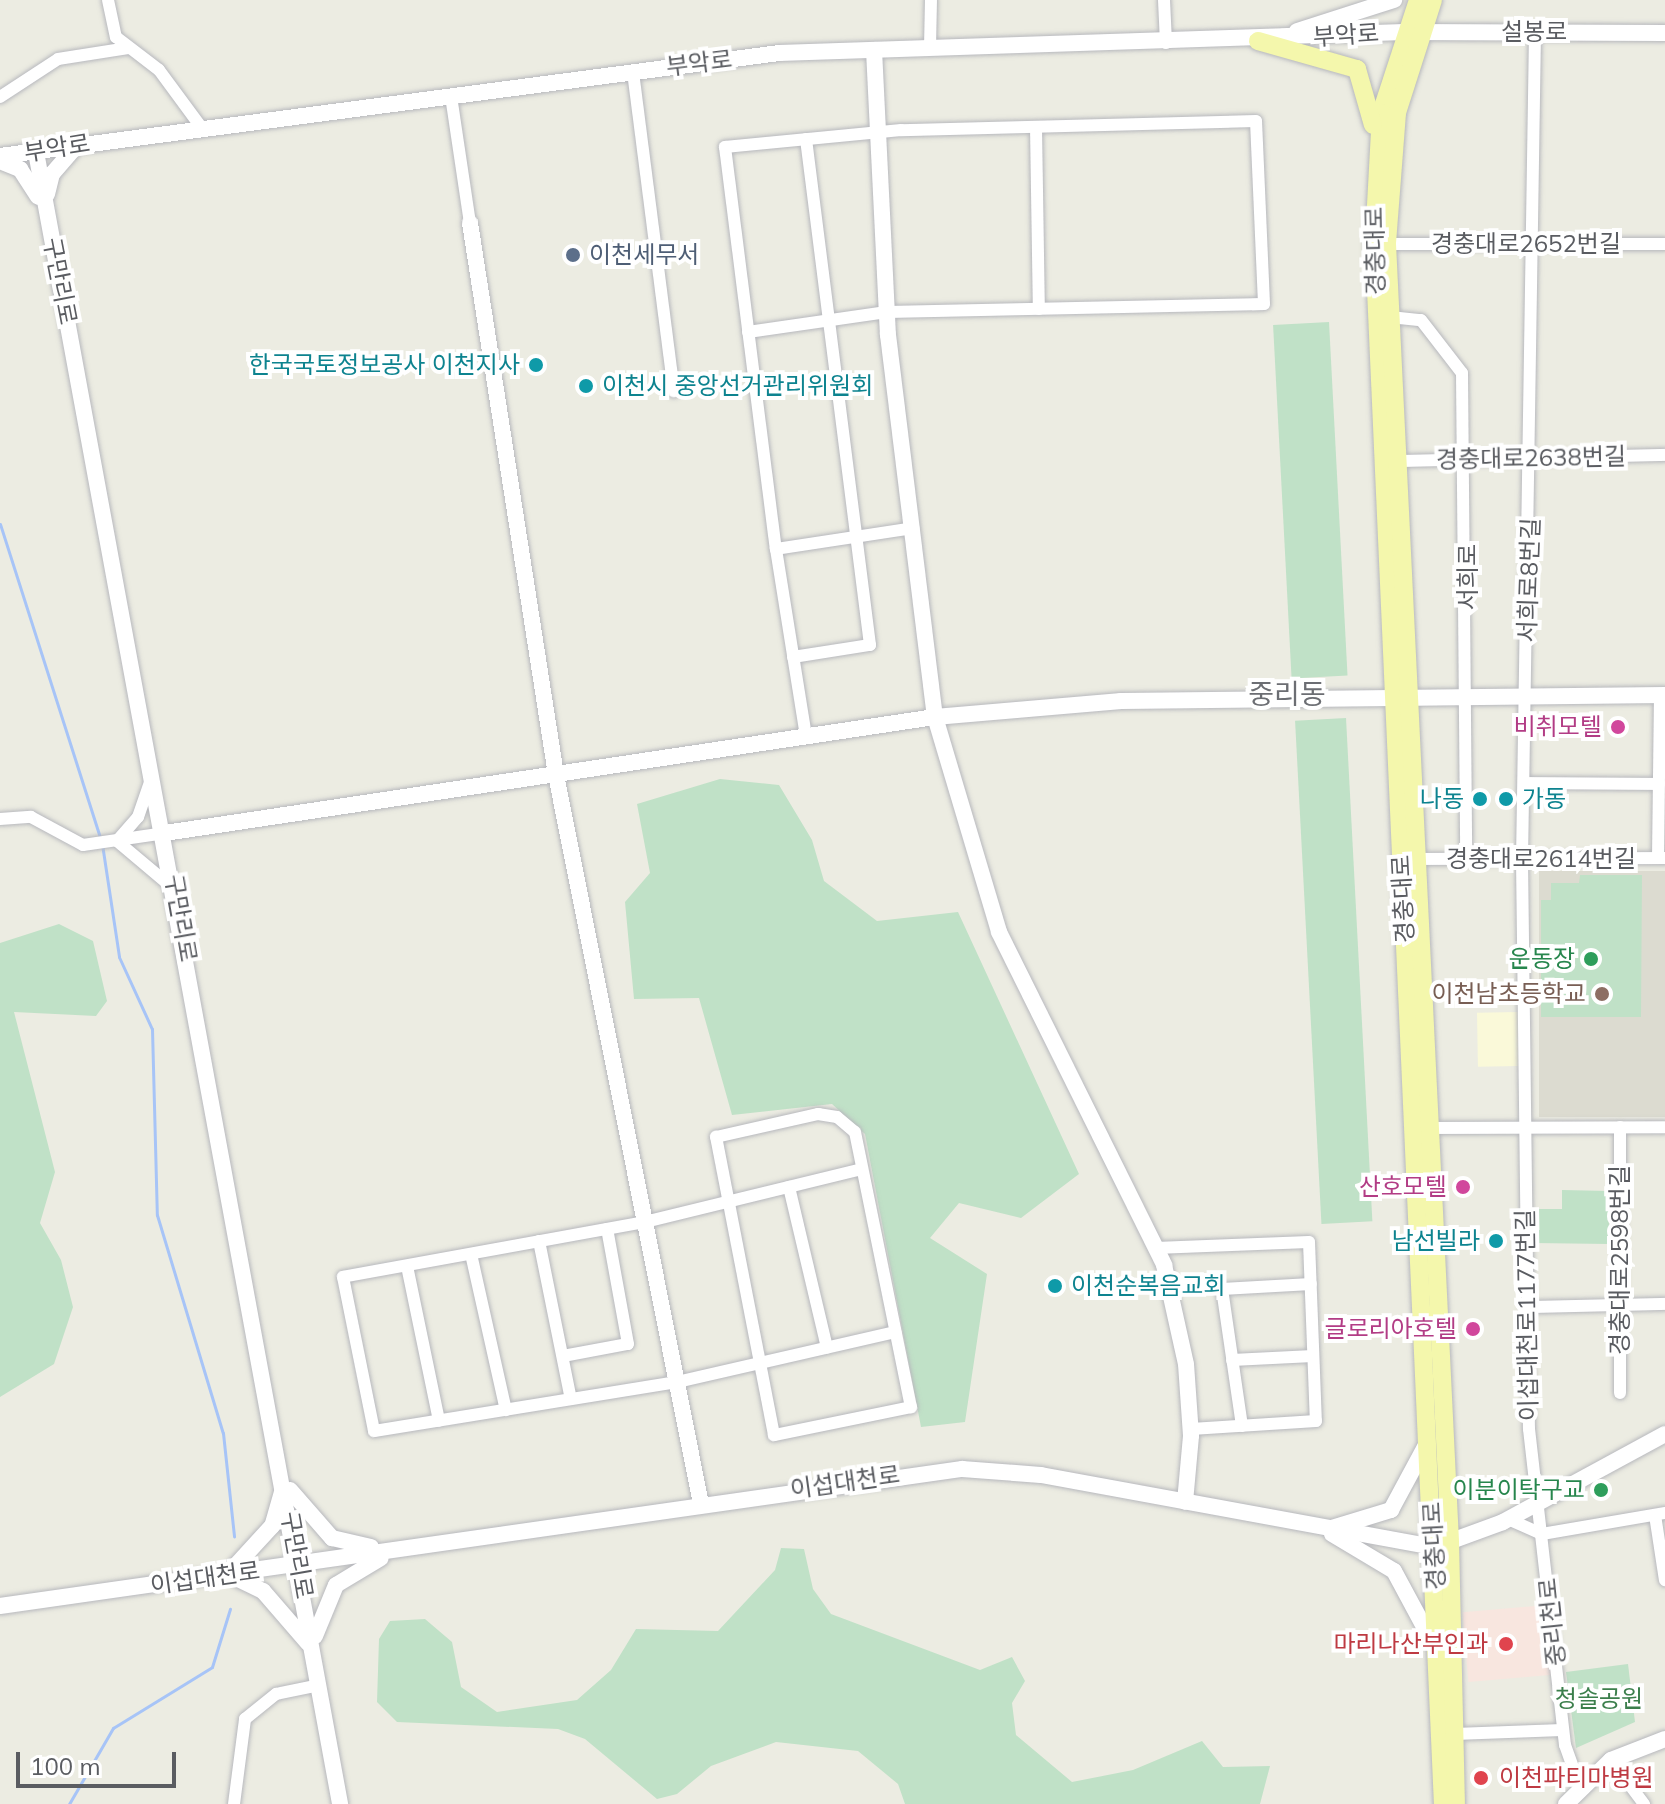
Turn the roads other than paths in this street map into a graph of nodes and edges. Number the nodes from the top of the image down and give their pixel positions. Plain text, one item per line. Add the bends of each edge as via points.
1 (108, 0) edge
2 (931, 0) edge
3 (1164, 0) edge
4 (1394, 0) edge
5 (1418, 0) edge
6 (1433, 0) edge
7 (1411, 32) junction
8 (1535, 33) junction
9 (1665, 33) edge
10 (1258, 41) junction
11 (1166, 43) junction
12 (930, 47) junction
13 (128, 48) junction
14 (874, 50) junction
15 (633, 72) junction
16 (451, 96) junction
17 (0, 97) edge
18 (201, 127) junction
19 (1036, 127) junction
20 (879, 133) junction
21 (806, 139) junction
22 (77, 145) junction
23 (36, 152) junction
24 (1374, 156) junction
25 (0, 158) edge
26 (47, 216) junction
27 (470, 223) joint
28 (1387, 244) junction
29 (1532, 244) junction
30 (1665, 244) edge
31 (1039, 309) junction
32 (887, 312) junction
33 (1390, 317) junction
34 (828, 319) junction
35 (748, 332) junction
36 (674, 391) dead end
37 (1665, 455) edge
38 (1533, 458) junction
39 (1468, 459) junction
40 (1396, 461) junction
41 (913, 528) junction
42 (856, 536) junction
43 (776, 549) junction
44 (793, 657) junction
45 (1525, 694) junction
46 (1468, 695) junction
47 (1663, 695) edge
48 (1401, 697) junction
49 (935, 717) junction
50 (806, 737) junction
51 (153, 770) junction
52 (556, 775) junction
53 (1524, 783) junction
54 (1659, 784) junction
55 (0, 819) edge
56 (165, 833) junction
57 (117, 841) junction
58 (1662, 858) edge
59 (1417, 859) junction
60 (1466, 859) junction
61 (1522, 859) junction
62 (177, 896) junction
63 (1620, 1127) junction
64 (1665, 1127) edge
65 (1431, 1128) junction
66 (1524, 1128) junction
67 (862, 1169) junction
68 (789, 1187) junction
69 (727, 1202) junction
70 (645, 1222) junction
71 (607, 1229) junction
72 (539, 1241) junction
73 (1155, 1248) junction
74 (471, 1254) junction
75 (407, 1266) junction
76 (1311, 1284) junction
77 (1665, 1304) edge
78 (1620, 1306) junction
79 (1528, 1307) junction
80 (895, 1332) junction
81 (827, 1348) junction
82 (563, 1356) junction
83 (1313, 1356) junction
84 (1232, 1360) junction
85 (758, 1363) junction
86 (677, 1382) junction
87 (1620, 1393) dead end
88 (571, 1399) junction
89 (506, 1410) junction
90 (439, 1421) junction
91 (1242, 1426) junction
92 (1191, 1429) junction
93 (1665, 1434) edge
94 (1428, 1440) junction
95 (283, 1479) junction
96 (1538, 1501) junction
97 (1185, 1502) junction
98 (701, 1504) junction
99 (1660, 1514) edge
100 (1508, 1519) junction
101 (1324, 1529) junction
102 (1542, 1534) junction
103 (1443, 1545) junction
104 (404, 1549) junction
105 (300, 1565) junction
106 (228, 1574) junction
107 (1665, 1580) edge
108 (0, 1606) edge
109 (314, 1652) junction
110 (1438, 1654) junction
111 (319, 1685) junction
112 (1563, 1730) junction
113 (1454, 1734) junction
114 (1665, 1739) edge
115 (1611, 1760) junction
116 (1580, 1787) junction
117 (234, 1804) edge
118 (340, 1804) edge
119 (1443, 1804) edge
120 (1456, 1804) edge
121 (1566, 1804) edge
122 (1644, 1804) edge

1 - 13 street via 111,28
2 - 12 street
3 - 11 street
4 - 10 street
5 - 7 main road, 경충대로
6 - 7 main road, 경충대로
7 - 8 street, 설봉로
7 - 10 street, 부악로
7 - 24 main road, 경충대로
7 - 28 main road, 경충대로 via 1397,113
8 - 9 street, 설봉로
8 - 29 street, 서희로8번길
10 - 11 street, 부악로
10 - 24 main road via 1357,69 1372,111
11 - 12 street, 부악로
12 - 14 street, 부악로
13 - 17 street via 58,59
13 - 18 street via 159,70
14 - 15 street, 부악로
14 - 20 street
15 - 16 street, 부악로
15 - 36 street
16 - 18 street, 부악로
16 - 27 street
18 - 22 street, 부악로
19 - 20 street
19 - 31 street
19 - 31 street via 1256,121 1264,304
20 - 21 street
20 - 32 street
21 - 34 street
21 - 35 street via 725,147
22 - 23 street, 부악로
22 - 26 street via 52,174
23 - 25 street, 부악로
23 - 26 street, 구만리로
24 - 48 main road, 경충대로
25 - 26 street via 20,169
26 - 51 street, 구만리로
27 - 52 street
28 - 29 street, 경충대로2652번길
28 - 33 main road, 경충대로
29 - 30 street, 경충대로2652번길
29 - 38 street, 서희로8번길
31 - 32 street
32 - 34 street
32 - 41 street
33 - 39 street via 1421,320 1459,364
33 - 40 main road, 경충대로
34 - 35 street
34 - 42 street
35 - 43 street
37 - 38 street, 경충대로2638번길
38 - 39 street, 경충대로2638번길
38 - 45 street, 서희로8번길
39 - 40 street, 경충대로2638번길
39 - 46 street, 서희로
40 - 48 main road, 경충대로
41 - 42 street
41 - 49 street
42 - 43 street
42 - 44 street via 870,645
43 - 44 street
44 - 50 street
45 - 46 street
45 - 47 street
45 - 53 street, 서희로8번길
46 - 48 street
46 - 60 street, 서희로
47 - 54 street
48 - 49 street via 1121,701
48 - 59 main road, 경충대로
48 - 94 main road, 경충대로
49 - 50 street
49 - 73 street via 999,932
50 - 52 street
51 - 56 street, 구만리로
51 - 57 street via 147,799
52 - 56 street
52 - 70 street
53 - 54 street
53 - 61 street, 서희로8번길
54 - 58 street
55 - 57 street via 31,817 88,845
56 - 57 street
56 - 62 street, 구만리로
57 - 62 street via 147,859
58 - 61 street, 경충대로2614번길
59 - 60 street, 경충대로2614번길
59 - 65 main road, 경충대로
60 - 61 street, 경충대로2614번길
61 - 66 street, 서희로8번길
62 - 95 street, 구만리로
63 - 64 street
63 - 66 street
63 - 78 street, 경충대로2598번길
65 - 66 street
65 - 103 main road, 경충대로
66 - 79 street, 이섭대천로1177번길
67 - 68 street
67 - 69 street via 855,1132 837,1117 716,1137
67 - 80 street
68 - 69 street
68 - 81 street
69 - 70 street
69 - 85 street
70 - 71 street
70 - 86 street
71 - 72 street
71 - 82 street via 628,1344
72 - 74 street
72 - 82 street
73 - 76 street via 1309,1242
73 - 92 street via 1186,1364
74 - 75 street
74 - 89 street
75 - 90 street
75 - 90 street via 343,1277 374,1431
76 - 83 street
76 - 84 street via 1222,1289
77 - 78 street
78 - 79 street
78 - 87 street, 경충대로2598번길
79 - 96 street, 이섭대천로1177번길
80 - 81 street
80 - 85 street via 911,1407 774,1435
81 - 85 street
82 - 88 street
83 - 84 street
83 - 91 street via 1316,1421
84 - 91 street
85 - 86 street
86 - 88 street
86 - 98 street
88 - 89 street
89 - 90 street
91 - 92 street
92 - 97 street
93 - 96 street
94 - 101 street via 1391,1510
94 - 103 main road, 경충대로
95 - 104 street via 332,1538
95 - 105 street, 구만리로
95 - 106 street via 272,1526
96 - 100 street
96 - 102 street, 중리천로
97 - 98 street, 이섭대천로 via 1041,1475 962,1469
97 - 101 street, 이섭대천로
98 - 104 street, 이섭대천로
99 - 102 street
99 - 107 street
100 - 102 street
100 - 103 street
101 - 103 street, 이섭대천로
101 - 110 street via 1394,1571
102 - 112 street, 중리천로
103 - 110 main road, 경충대로
103 - 113 main road, 경충대로
104 - 105 street, 이섭대천로
104 - 109 street via 336,1585 317,1620
105 - 106 street, 이섭대천로
105 - 109 street, 구만리로
106 - 108 street, 이섭대천로
106 - 109 street via 280,1606
109 - 111 street, 구만리로
110 - 119 main road, 경충대로
111 - 117 street via 276,1694 245,1719
111 - 118 street, 구만리로
112 - 113 street
112 - 116 street, 중리천로
113 - 120 main road, 경충대로
114 - 115 street
115 - 116 street
115 - 122 street
116 - 121 street

